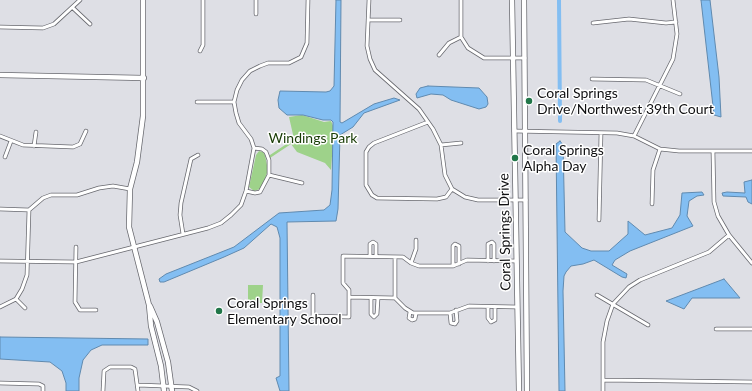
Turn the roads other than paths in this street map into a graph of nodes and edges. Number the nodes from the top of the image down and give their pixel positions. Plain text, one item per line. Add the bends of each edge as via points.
1 (80, 0) edge
2 (143, 0) edge
3 (203, 0) edge
4 (256, 0) edge
5 (308, 0) edge
6 (369, 0) edge
7 (461, 0) edge
8 (512, 0) edge
9 (524, 0) edge
10 (673, 0) edge
11 (73, 8) junction
12 (256, 14) dead end
13 (368, 20) junction
14 (400, 20) dead end
15 (676, 22) junction
16 (593, 23) dead end
17 (90, 24) dead end
18 (0, 27) edge
19 (461, 37) junction
20 (200, 51) dead end
21 (439, 55) dead end
22 (513, 58) junction
23 (526, 58) junction
24 (0, 75) edge
25 (144, 78) junction
26 (592, 79) dead end
27 (659, 84) junction
28 (680, 94) dead end
29 (197, 102) dead end
30 (234, 102) junction
31 (428, 122) junction
32 (86, 131) dead end
33 (514, 131) junction
34 (36, 132) dead end
35 (526, 132) junction
36 (601, 133) junction
37 (0, 136) edge
38 (634, 136) junction
39 (11, 141) junction
40 (461, 143) dead end
41 (441, 145) junction
42 (34, 146) junction
43 (254, 148) junction
44 (660, 148) junction
45 (752, 151) edge
46 (713, 152) junction
47 (198, 155) dead end
48 (5, 157) dead end
49 (269, 175) junction
50 (302, 183) dead end
51 (130, 189) junction
52 (452, 189) junction
53 (246, 191) junction
54 (514, 200) junction
55 (526, 200) junction
56 (652, 204) dead end
57 (0, 209) edge
58 (29, 210) junction
59 (599, 220) dead end
60 (183, 234) junction
61 (729, 235) junction
62 (416, 240) dead end
63 (76, 247) dead end
64 (134, 247) junction
65 (370, 256) junction
66 (376, 256) junction
67 (396, 257) junction
68 (0, 261) edge
69 (27, 261) junction
70 (488, 261) junction
71 (494, 261) junction
72 (515, 261) junction
73 (76, 262) junction
74 (752, 263) edge
75 (411, 264) junction
76 (459, 264) junction
77 (453, 266) junction
78 (313, 295) dead end
79 (597, 295) dead end
80 (349, 297) junction
81 (16, 298) junction
82 (371, 298) junction
83 (378, 298) junction
84 (396, 298) junction
85 (613, 304) junction
86 (149, 305) junction
87 (0, 307) edge
88 (488, 307) junction
89 (495, 307) junction
90 (517, 307) junction
91 (25, 308) dead end
92 (96, 310) dead end
93 (456, 310) junction
94 (410, 312) junction
95 (416, 313) junction
96 (450, 313) junction
97 (648, 324) dead end
98 (716, 329) dead end
99 (752, 329) edge
100 (603, 380) junction
101 (752, 382) edge
102 (0, 383) edge
103 (138, 385) junction
104 (164, 388) edge
105 (172, 389) edge
106 (44, 391) edge
107 (103, 391) edge
108 (138, 391) edge
109 (196, 391) edge
110 (519, 391) edge
111 (527, 391) edge
112 (602, 391) edge

1 - 11 street
2 - 25 main road
3 - 20 street via 203,45
4 - 12 street
5 - 30 street via 307,43 301,57 289,63 268,63 250,71 240,85
6 - 13 street
7 - 19 street
8 - 22 main road, Coral Springs Drive
9 - 23 main road, Coral Springs Drive
10 - 15 street
11 - 17 street
11 - 18 street via 54,24 44,28
13 - 14 street
13 - 31 street via 368,46 375,70 418,109
15 - 16 street via 629,20
15 - 27 street via 673,59
19 - 21 street via 449,43
19 - 22 street via 468,48 484,58
22 - 23 street
22 - 33 main road, Coral Springs Drive
23 - 35 main road, Coral Springs Drive
24 - 25 main road
25 - 51 main road via 141,138
26 - 27 street via 635,78
27 - 28 street
27 - 38 street
29 - 30 street
30 - 43 street via 239,123 251,139
31 - 41 street
31 - 52 street via 369,147 366,152 366,185 377,198 437,200 446,196
32 - 42 street via 80,144 73,147
33 - 35 street
33 - 54 main road, Coral Springs Drive
34 - 42 street
35 - 36 street
35 - 55 main road, Coral Springs Drive
36 - 38 street
36 - 59 street
37 - 39 street
38 - 44 street
39 - 42 street
39 - 48 street
40 - 41 street
41 - 52 street via 445,175
43 - 49 street via 266,152
43 - 53 street
44 - 46 street via 679,152
44 - 56 street via 653,170
45 - 46 street
46 - 61 street via 714,202 718,216
47 - 60 street via 191,159 181,203
49 - 50 street
49 - 53 street via 260,192
51 - 58 street via 113,186 77,195 51,195 43,198
51 - 64 main road via 129,227
52 - 54 street via 465,198
53 - 60 street via 240,205 221,223
54 - 55 street
54 - 72 main road, Coral Springs Drive
55 - 111 main road, Coral Springs Drive
57 - 58 street
58 - 69 street
60 - 64 street
61 - 74 street
61 - 85 street via 709,252 640,280 629,287
62 - 75 street
63 - 73 street
64 - 73 street
64 - 86 main road
65 - 66 street
65 - 66 street via 370,244 373,242 376,244
65 - 80 street via 343,256 343,283 349,290
66 - 67 street
67 - 75 street via 405,257
67 - 84 street
68 - 69 street
69 - 73 street
69 - 81 street via 27,275
70 - 71 street
70 - 71 street via 488,244 492,242
70 - 76 street via 467,260
71 - 72 street
72 - 90 main road, Coral Springs Drive
73 - 92 street via 77,306 80,310
75 - 77 street
76 - 77 street
76 - 77 street via 458,246 455,244
78 - 80 street via 313,316 349,317
79 - 85 street
80 - 82 street
81 - 87 street
81 - 91 street
82 - 83 street
82 - 83 street via 371,314 374,317 377,314
83 - 84 street
84 - 94 street
85 - 97 street
85 - 100 street via 604,331
86 - 104 main road
86 - 105 main road via 157,322 168,362
88 - 89 street
88 - 89 street via 488,318 491,322 495,320
88 - 93 street via 469,306
89 - 90 street
90 - 110 main road, Coral Springs Drive
93 - 96 street
93 - 96 street via 455,324 451,322
94 - 95 street
94 - 95 street via 409,318 412,320 415,319
95 - 96 street
98 - 99 street
100 - 101 street
100 - 112 street
102 - 106 street via 42,384
103 - 104 street
103 - 107 street via 135,369 106,368
103 - 108 street
104 - 105 street
105 - 109 street via 189,387

